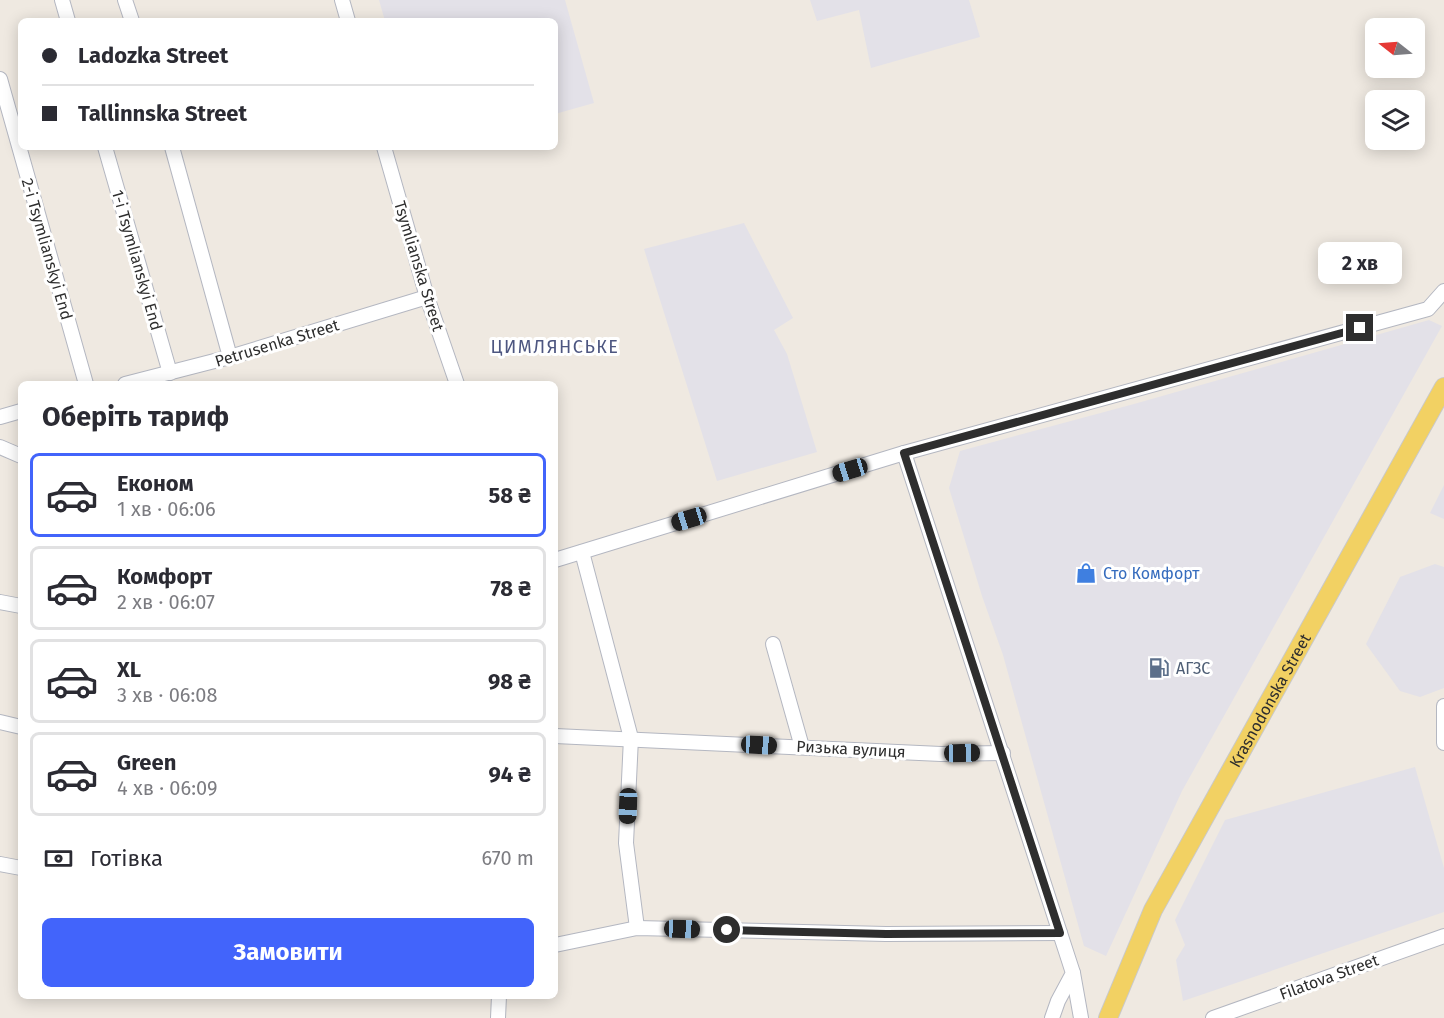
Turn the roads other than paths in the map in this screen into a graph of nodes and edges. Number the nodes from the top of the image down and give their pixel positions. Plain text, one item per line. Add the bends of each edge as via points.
1 (62, 0) edge
2 (125, 0) edge
3 (342, 0) edge
4 (67, 18) edge
5 (131, 18) edge
6 (347, 18) edge
7 (0, 79) edge
8 (18, 143) edge
9 (20, 150) edge
10 (106, 150) edge
11 (173, 150) edge
12 (385, 150) edge
13 (1444, 291) edge
14 (427, 297) junction
15 (230, 357) junction
16 (170, 373) junction
17 (85, 381) edge
18 (137, 381) edge
19 (456, 381) edge
20 (1444, 387) edge
21 (18, 412) edge
22 (0, 417) edge
23 (0, 447) edge
24 (904, 453) junction
25 (18, 455) edge
26 (582, 552) junction
27 (558, 559) edge
28 (0, 602) edge
29 (18, 605) edge
30 (773, 644) dead end
31 (1444, 706) edge
32 (0, 722) edge
33 (18, 726) edge
34 (558, 736) edge
35 (631, 738) junction
36 (1444, 743) edge
37 (802, 747) junction
38 (1003, 753) junction
39 (0, 864) edge
40 (18, 867) edge
41 (637, 928) junction
42 (1060, 933) junction
43 (1444, 936) edge
44 (558, 944) edge
45 (1073, 973) junction
46 (499, 999) edge
47 (498, 1018) edge
48 (1052, 1018) edge
49 (1082, 1018) edge
50 (1108, 1018) edge
51 (1213, 1018) edge

1 - 4 street
2 - 5 street
3 - 6 street
7 - 8 street, 2-i Tsymlianskyi End
9 - 17 street, 2-i Tsymlianskyi End
10 - 16 street, 1-i Tsymlianskyi End
11 - 15 street
12 - 14 street, Tsymlianska Street
13 - 24 street via 1428,309
14 - 15 street, Petrusenka Street
14 - 19 street, Tsymlianska Street
15 - 16 street, Petrusenka Street
16 - 18 street, Petrusenka Street
20 - 50 main road, Krasnodonska Street via 1153,910
21 - 22 street
23 - 25 street
24 - 26 street
24 - 38 street
26 - 27 street
26 - 35 street
28 - 29 street
30 - 37 street
31 - 36 street
32 - 33 street
34 - 35 street, Ризька вулиця
35 - 37 street, Ризька вулиця
35 - 41 street via 626,843
37 - 38 street, Ризька вулиця
38 - 42 street
39 - 40 street
41 - 42 street via 886,934
41 - 44 street
42 - 45 street
43 - 51 street, Filatova Street
45 - 48 street
45 - 49 street
46 - 47 street

